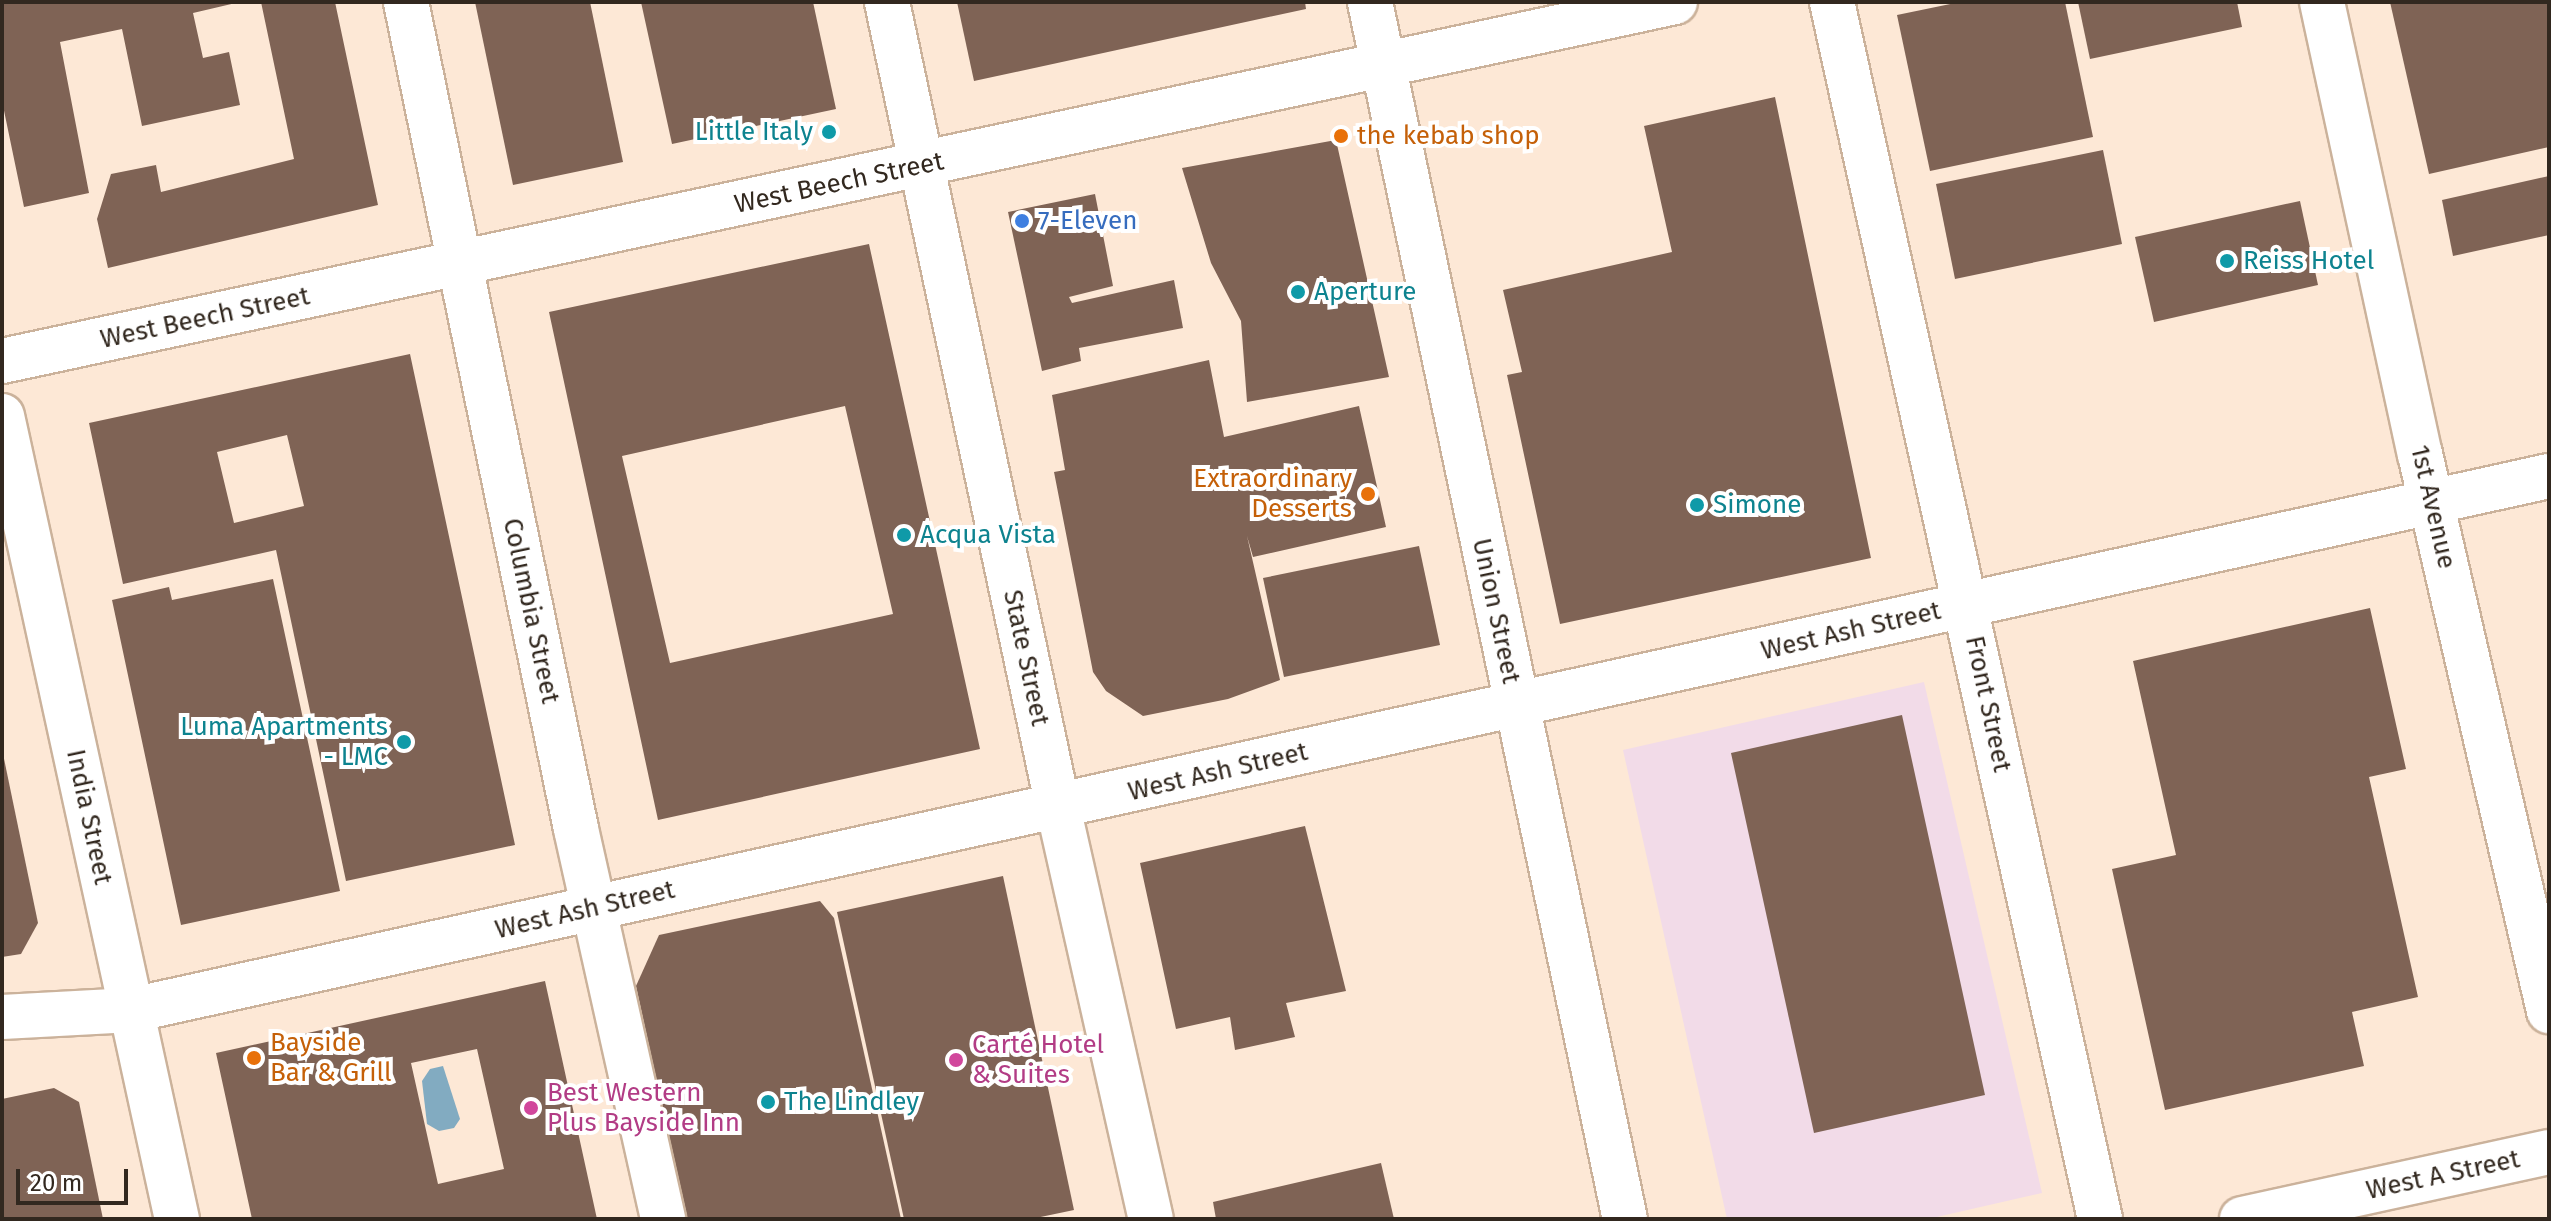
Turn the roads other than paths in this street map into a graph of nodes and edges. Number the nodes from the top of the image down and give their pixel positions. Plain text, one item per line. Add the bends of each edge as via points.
1 (406, 2) edge
2 (887, 2) edge
3 (1370, 2) edge
4 (1675, 2) edge
5 (1832, 2) edge
6 (2322, 2) edge
7 (1383, 65) junction
8 (922, 165) junction
9 (460, 264) junction
10 (2, 361) edge
11 (2, 416) edge
12 (2549, 476) edge
13 (2432, 502) junction
14 (1966, 606) junction
15 (1516, 706) junction
16 (1058, 807) junction
17 (593, 908) junction
18 (132, 1010) junction
19 (2549, 1011) edge
20 (2, 1017) edge
21 (2549, 1152) edge
22 (177, 1219) edge
23 (663, 1219) edge
24 (1151, 1219) edge
25 (1625, 1219) edge
26 (2100, 1219) edge
27 (2242, 1219) edge

1 - 9 main road, Columbia Street
2 - 8 main road, State Street
3 - 7 main road, Union Street
4 - 7 main road, West Beech Street
5 - 14 main road, Front Street
6 - 13 main road, 1st Avenue
7 - 8 main road, West Beech Street
7 - 15 main road, Union Street
8 - 9 main road, West Beech Street
8 - 16 main road, State Street
9 - 10 main road, West Beech Street
9 - 17 main road, Columbia Street
11 - 18 main road, India Street
12 - 13 main road, West Ash Street
13 - 14 main road, West Ash Street
13 - 19 main road, 1st Avenue
14 - 15 main road, West Ash Street
14 - 26 main road, Front Street
15 - 16 main road, West Ash Street
15 - 25 main road, Union Street
16 - 17 main road, West Ash Street
16 - 24 main road, State Street
17 - 18 main road, West Ash Street
17 - 23 main road, Columbia Street
18 - 20 main road, West Ash Street
18 - 22 main road, India Street
21 - 27 main road, West A Street

